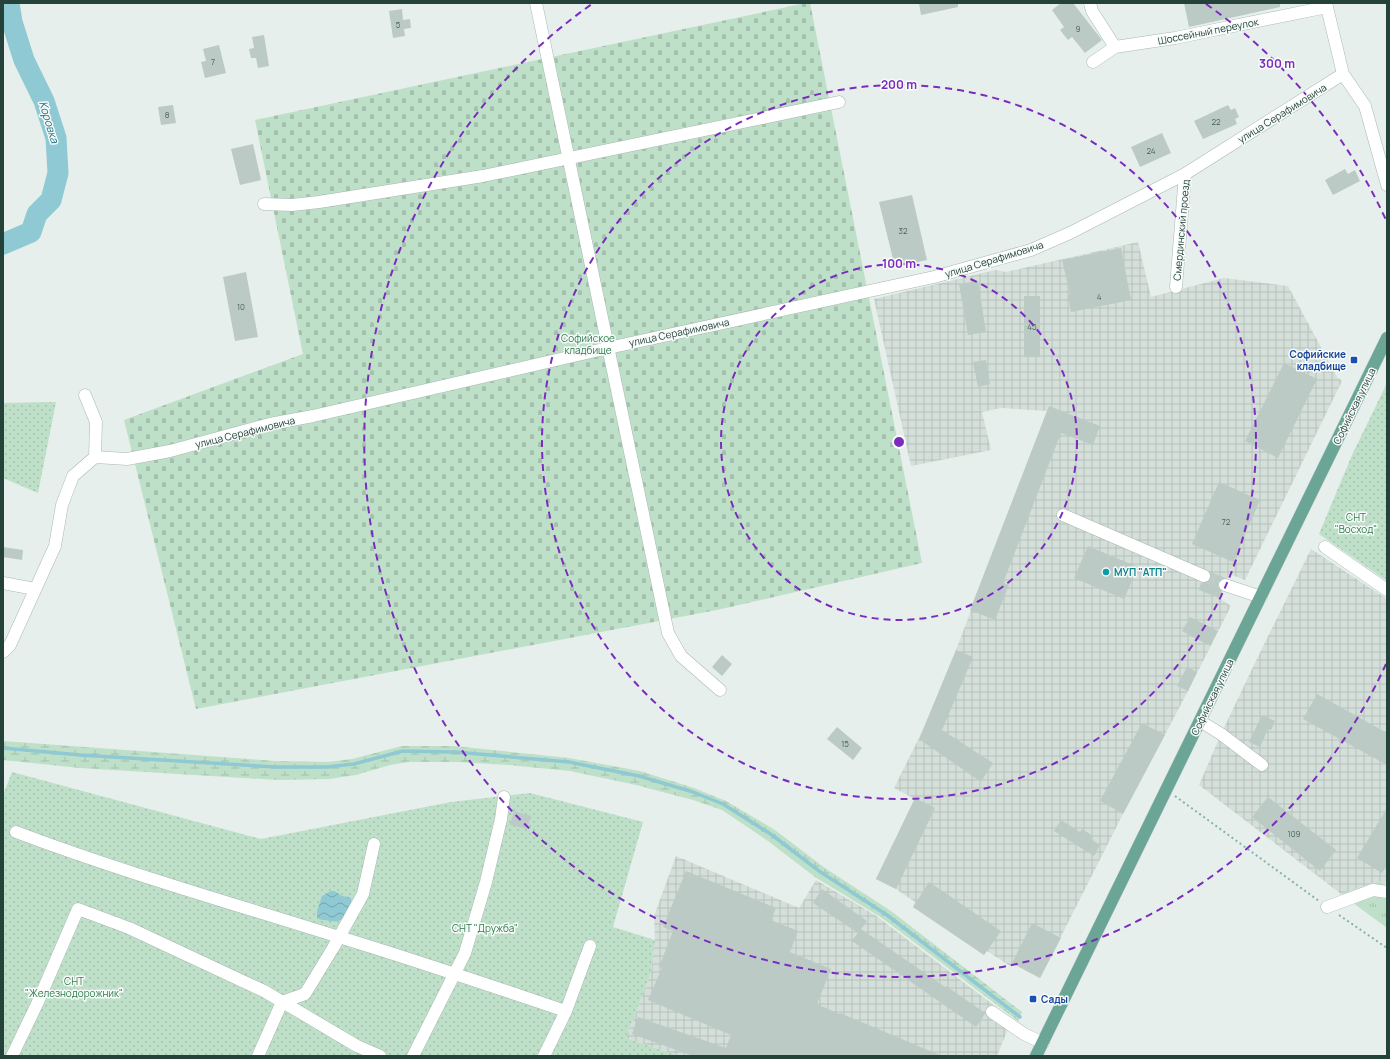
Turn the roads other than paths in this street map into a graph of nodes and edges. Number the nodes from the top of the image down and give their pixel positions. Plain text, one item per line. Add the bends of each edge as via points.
1 (536, 3) edge
2 (1090, 3) edge
3 (1327, 5) edge
4 (1115, 47) junction
5 (1093, 62) dead end
6 (1343, 74) junction
7 (839, 102) dead end
8 (568, 158) junction
9 (1185, 174) junction
10 (1387, 185) edge
11 (264, 204) dead end
12 (1176, 287) dead end
13 (1387, 338) edge
14 (608, 348) junction
15 (85, 395) dead end
16 (95, 457) junction
17 (1063, 516) dead end
18 (1325, 547) dead end
19 (1204, 576) tunnel mouth
20 (3, 583) edge
21 (1224, 585) tunnel mouth
22 (35, 589) junction
23 (1387, 590) edge
24 (1261, 597) junction
25 (3, 652) edge
26 (720, 690) dead end
27 (1200, 721) junction
28 (1262, 765) dead end
29 (504, 797) dead end
30 (16, 832) dead end
31 (374, 844) dead end
32 (1387, 892) edge
33 (1327, 907) road end
34 (339, 937) junction
35 (590, 946) dead end
36 (454, 974) junction
37 (282, 1002) junction
38 (566, 1011) junction
39 (992, 1012) dead end
40 (1043, 1043) junction
41 (12, 1056) edge
42 (258, 1056) edge
43 (380, 1056) edge
44 (413, 1056) edge
45 (544, 1056) edge
46 (1036, 1056) edge

1 - 8 street
2 - 4 street via 1092,11
3 - 4 street, Шоссейный переулок via 1175,38
3 - 6 street, Шоссейный переулок
4 - 5 street, Шоссейный переулок
6 - 9 street, улица Серафимовича
6 - 10 street, Шоссейный переулок via 1365,106
7 - 8 street
8 - 11 street via 483,176 319,202 292,205
8 - 14 street
9 - 12 street, Смердинский проезд
9 - 14 street, улица Серафимовича via 1070,233 1031,250 934,277
13 - 24 main road, Софийская улица
14 - 16 street, улица Серафимовича via 270,424 170,450 127,459
14 - 26 street via 668,633 681,656
15 - 16 street via 96,422
16 - 22 street via 73,476 62,505 55,546
17 - 19 street
18 - 23 street
20 - 22 street
21 - 24 street
22 - 25 street via 10,645
24 - 27 main road, Софийская улица
27 - 28 street
27 - 40 main road, Софийская улица
29 - 36 street via 486,882 465,953
30 - 34 street via 78,855
31 - 34 street via 363,894
32 - 33 street via 1373,890
34 - 36 street
34 - 37 street via 305,994
35 - 38 street
36 - 38 street
36 - 44 street
37 - 41 street via 264,991 129,928 78,909
37 - 42 street
37 - 43 street via 357,1046
38 - 45 street
39 - 40 street via 1024,1034
40 - 46 main road, Софийская улица

